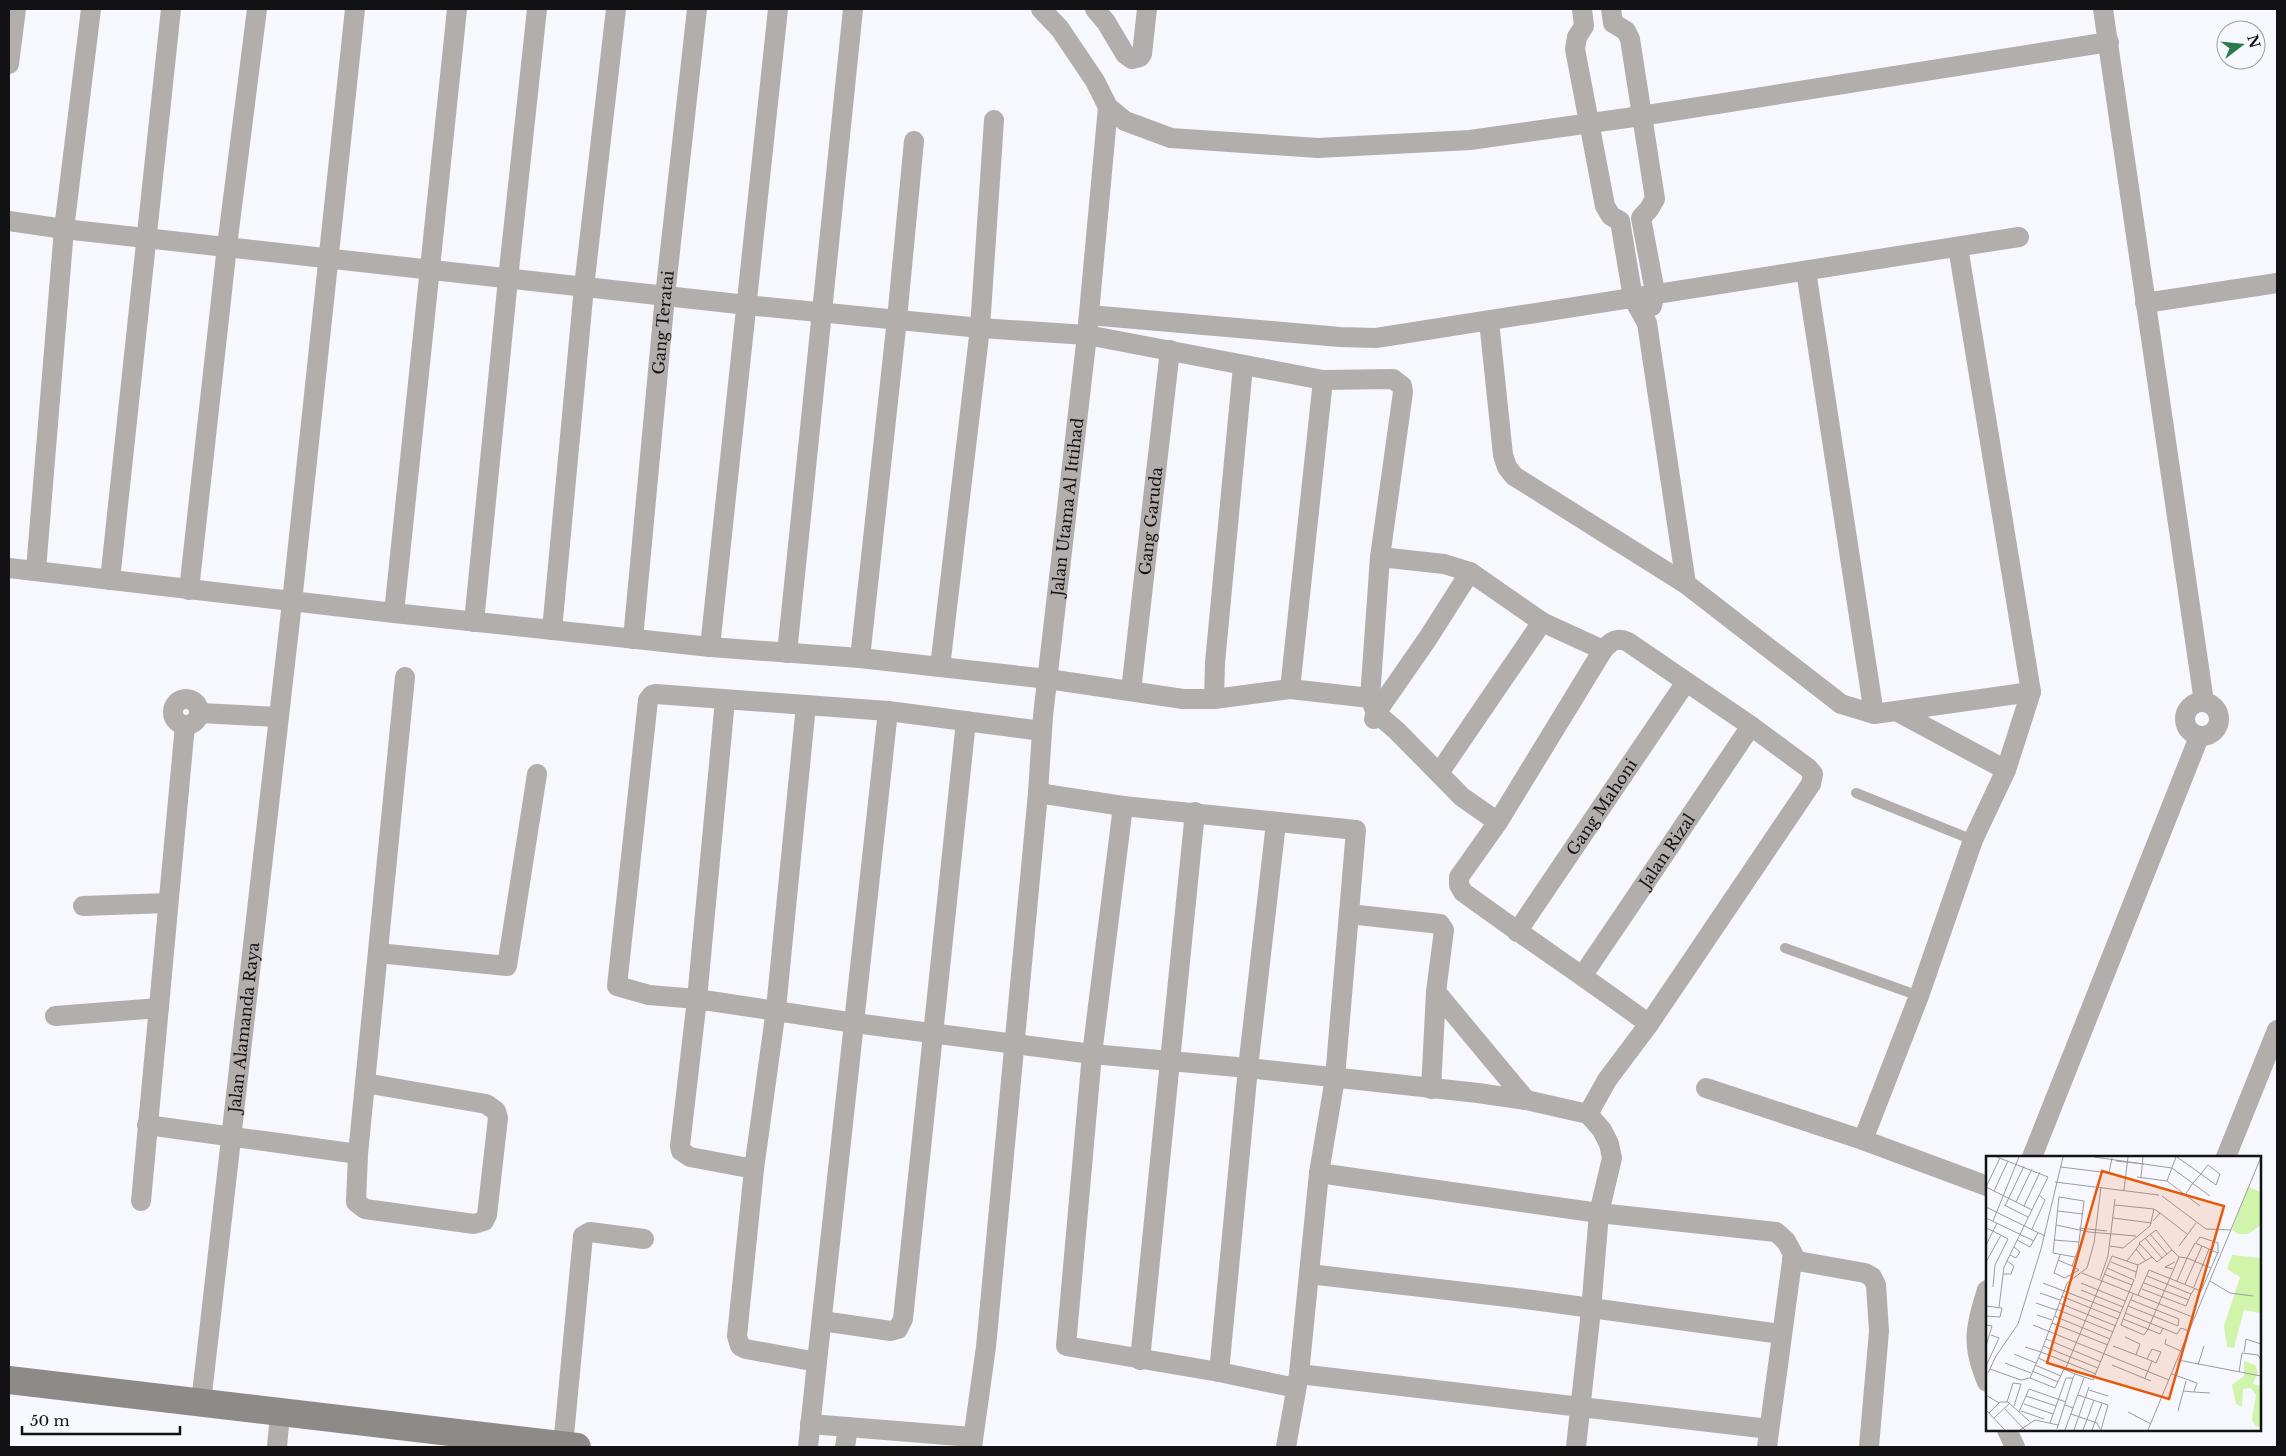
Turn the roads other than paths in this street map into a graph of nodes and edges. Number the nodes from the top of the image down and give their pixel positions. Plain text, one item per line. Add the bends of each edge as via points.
1 (16, 9) edge
2 (92, 9) edge
3 (171, 9) edge
4 (257, 9) edge
5 (355, 9) edge
6 (457, 9) edge
7 (537, 9) edge
8 (616, 9) edge
9 (697, 9) edge
10 (778, 9) edge
11 (853, 9) edge
12 (1041, 9) edge
13 (1095, 9) edge
14 (1147, 9) edge
15 (2103, 9) edge
16 (1612, 16) edge
17 (1583, 17) edge
18 (2109, 42) junction
19 (9, 64) edge
20 (1108, 107) junction
21 (1640, 116) junction
22 (994, 120) dead end
23 (1589, 124) junction
24 (914, 141) dead end
25 (1641, 218) junction
26 (9, 221) edge
27 (1620, 221) junction
28 (64, 229) junction
29 (2020, 237) dead end
30 (147, 238) junction
31 (227, 246) junction
32 (1958, 247) junction
33 (328, 258) junction
34 (430, 270) junction
35 (1806, 271) junction
36 (508, 279) junction
37 (2277, 283) edge
38 (584, 287) junction
39 (1655, 292) junction
40 (665, 296) junction
41 (1633, 298) junction
42 (2145, 303) junction
43 (747, 304) junction
44 (821, 312) junction
45 (1089, 315) junction
46 (897, 319) junction
47 (1490, 321) junction
48 (1647, 323) junction
49 (980, 328) junction
50 (1087, 335) junction
51 (1170, 350) junction
52 (1243, 366) junction
53 (1323, 380) junction
54 (1380, 557) junction
55 (9, 568) edge
56 (36, 570) junction
57 (1470, 572) junction
58 (110, 580) junction
59 (1686, 584) junction
60 (189, 590) junction
61 (291, 612) junction
62 (394, 614) junction
63 (474, 622) junction
64 (1542, 622) junction
65 (552, 630) junction
66 (633, 639) junction
67 (710, 647) junction
68 (1603, 650) junction
69 (787, 653) junction
70 (860, 658) junction
71 (940, 667) junction
72 (405, 677) dead end
73 (1686, 682) junction
74 (1047, 684) junction
75 (1290, 689) junction
76 (1131, 690) junction
77 (2031, 692) junction
78 (1214, 698) junction
79 (725, 700) junction
80 (806, 705) junction
81 (1373, 710) junction
82 (888, 711) junction
83 (1896, 711) junction
84 (1874, 714) junction
85 (278, 717) junction
86 (966, 721) junction
87 (1042, 723) junction
88 (1751, 726) junction
89 (2006, 770) junction
90 (1439, 773) junction
91 (538, 774) dead end
92 (1038, 793) junction
93 (1856, 793) dead end
94 (1123, 806) junction
95 (1195, 812) junction
96 (1498, 822) junction
97 (1276, 823) junction
98 (1972, 840) junction
99 (168, 903) junction
100 (83, 906) dead end
101 (1348, 914) junction
102 (1517, 932) junction
103 (1785, 948) dead end
104 (378, 953) junction
105 (1583, 975) junction
106 (1436, 992) junction
107 (1918, 996) junction
108 (697, 999) junction
109 (159, 1008) junction
110 (776, 1009) junction
111 (55, 1016) dead end
112 (855, 1023) junction
113 (1648, 1024) junction
114 (2277, 1030) edge
115 (932, 1033) junction
116 (1014, 1044) junction
117 (1092, 1054) junction
118 (1169, 1061) junction
119 (1248, 1068) junction
120 (1335, 1078) junction
121 (365, 1083) junction
122 (1706, 1088) dead end
123 (1431, 1089) junction
124 (1526, 1100) junction
125 (1591, 1109) junction
126 (147, 1125) junction
127 (231, 1136) junction
128 (1863, 1140) junction
129 (358, 1154) junction
130 (2032, 1156) edge
131 (2226, 1156) edge
132 (754, 1169) junction
133 (1319, 1173) junction
134 (1986, 1186) edge
135 (141, 1200) dead end
136 (1599, 1213) junction
137 (644, 1239) dead end
138 (1792, 1260) junction
139 (1309, 1274) junction
140 (1986, 1294) edge
141 (1591, 1310) junction
142 (822, 1321) junction
143 (1781, 1334) junction
144 (1140, 1360) junction
145 (817, 1362) junction
146 (1219, 1372) junction
147 (1986, 1379) edge
148 (9, 1380) edge
149 (1297, 1381) junction
150 (201, 1403) junction
151 (1582, 1407) junction
152 (280, 1414) junction
153 (810, 1424) junction
154 (848, 1427) junction
155 (2007, 1431) edge
156 (1768, 1438) edge
157 (453, 1440) edge
158 (908, 1440) edge
159 (972, 1442) edge
160 (570, 1446) edge
161 (277, 1447) edge
162 (808, 1447) edge
163 (845, 1447) edge
164 (1286, 1447) edge
165 (1576, 1447) edge
166 (1869, 1447) edge
167 (2015, 1447) edge

1 - 19 street
2 - 28 street
3 - 30 street
4 - 31 street
5 - 33 street, Jalan Alamanda Raya
6 - 34 street
7 - 36 street
8 - 38 street
9 - 40 street, Gang Teratai
10 - 43 street
11 - 44 street
12 - 20 street via 1060,29 1095,81
13 - 14 street via 1125,54 1132,59 1142,54
15 - 18 street
16 - 17 street
16 - 21 street via 1630,39
17 - 23 street via 1575,49
18 - 21 street
18 - 42 street
20 - 23 street via 1125,122 1171,138 1318,148 1470,140
20 - 45 street, Jalan Utama Al Ittihad
21 - 23 street
21 - 25 street via 1654,199
22 - 49 street
23 - 27 street via 1605,206 1611,216
24 - 46 street
25 - 27 street
25 - 39 street
26 - 28 street
27 - 41 street
28 - 30 street
28 - 56 street
29 - 32 street
30 - 31 street
30 - 58 street
31 - 33 street
31 - 60 street
32 - 35 street
32 - 77 street
33 - 34 street
33 - 61 street, Jalan Alamanda Raya
34 - 36 street
34 - 62 street
35 - 39 street
35 - 84 street
36 - 38 street
36 - 63 street
37 - 42 street
38 - 40 street
38 - 65 street
39 - 41 street
39 - 48 street
40 - 43 street
40 - 66 street, Gang Teratai
41 - 47 street
41 - 48 street
42 - 130 street via 2204,702 2216,709 2220,722 2212,734 2199,737
43 - 44 street
43 - 67 street
44 - 46 street
44 - 69 street
45 - 47 street via 1376,338
45 - 50 street, Jalan Utama Al Ittihad
46 - 49 street
46 - 70 street
47 - 59 street via 1503,455 1507,467 1514,476
48 - 59 street
49 - 50 street
49 - 71 street
50 - 51 street
50 - 74 street, Jalan Utama Al Ittihad
51 - 52 street
51 - 76 street, Gang Garuda
52 - 53 street
52 - 78 street
53 - 54 street via 1388,378 1402,386
53 - 75 street
54 - 57 street via 1444,564
54 - 81 street
55 - 56 street
56 - 58 street
57 - 64 street
57 - 81 street via 1428,638
58 - 60 street
59 - 84 street via 1840,704
60 - 61 street
61 - 62 street
61 - 85 street, Jalan Alamanda Raya
62 - 63 street
63 - 65 street
64 - 68 street
64 - 90 street
65 - 66 street
66 - 67 street
67 - 69 street
68 - 73 street via 1609,643 1623,640
68 - 96 street
69 - 70 street
70 - 71 street
71 - 74 street
72 - 104 street
73 - 88 street
73 - 102 street, Gang Mahoni
74 - 76 street
74 - 87 street, Jalan Utama Al Ittihad
75 - 78 street
75 - 81 street
76 - 78 street via 1183,699
77 - 83 street
77 - 89 street
79 - 80 street
79 - 108 street
79 - 108 street via 656,694 648,700 617,986 649,995
80 - 82 street
80 - 110 street
81 - 90 street
82 - 86 street
82 - 112 street
83 - 84 street
83 - 89 street
85 - 99 street via 192,719
85 - 127 street, Jalan Alamanda Raya
86 - 87 street
86 - 115 street
87 - 92 street, Jalan Utama Al Ittihad
88 - 105 street, Jalan Rizal
88 - 113 street via 1808,768 1813,779
89 - 98 street
90 - 96 street via 1462,797
91 - 104 street via 507,966
92 - 94 street
92 - 116 street, Jalan Utama Al Ittihad
93 - 98 lane
94 - 95 street
94 - 117 street
95 - 97 street
95 - 118 street
96 - 102 street via 1459,877 1458,885
97 - 101 street via 1356,830
97 - 119 street
98 - 107 street
99 - 100 street
99 - 109 street
101 - 106 street via 1440,924 1444,930
101 - 120 street
102 - 105 street
103 - 107 lane
104 - 121 street
105 - 113 street
106 - 123 street
106 - 124 street
107 - 128 street
108 - 110 street
108 - 132 street via 681,1151 690,1157
109 - 111 street
109 - 126 street
110 - 112 street
110 - 132 street
112 - 115 street
112 - 142 street
113 - 125 street via 1607,1080
114 - 131 street
115 - 116 street
115 - 142 street via 901,1325 891,1330
116 - 117 street
116 - 159 street, Jalan Utama Al Ittihad via 986,1347
117 - 118 street
117 - 144 street via 1066,1346
118 - 119 street
118 - 144 street
119 - 120 street
119 - 146 street
120 - 123 street
120 - 133 street
121 - 129 street
121 - 129 street via 486,1104 496,1111 498,1118 488,1214 484,1220 474,1224 365,1209 356,1202 355,1195
122 - 128 street
123 - 124 street
124 - 125 street
125 - 136 street via 1609,1144 1612,1158
126 - 127 street
126 - 135 street
127 - 129 street
127 - 150 street, Jalan Alamanda Raya
128 - 134 street
132 - 145 street via 738,1342 746,1349
133 - 136 street
133 - 139 street
136 - 138 street via 1776,1232 1786,1241 1793,1254
136 - 141 street
137 - 160 street via 590,1232 583,1236
138 - 143 street
138 - 166 street via 1865,1273 1876,1284 1879,1331
139 - 141 street via 1533,1300
139 - 149 street
140 - 147 street via 1975,1339
141 - 143 street
141 - 151 street
142 - 145 street
143 - 156 street
144 - 146 street
145 - 153 street
146 - 149 street
148 - 150 main road
149 - 151 street
149 - 164 street
150 - 152 main road
151 - 156 street
151 - 165 street
152 - 157 main road
152 - 161 street
153 - 154 street
153 - 162 street
154 - 158 street
154 - 163 street
155 - 167 street
157 - 160 main road
158 - 159 street

